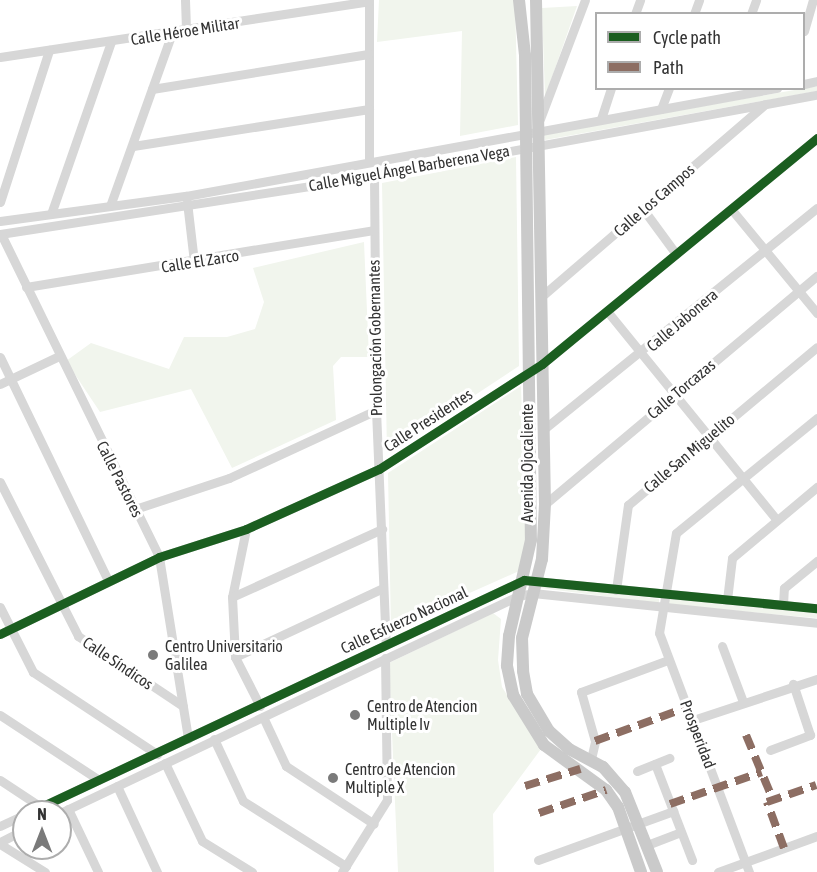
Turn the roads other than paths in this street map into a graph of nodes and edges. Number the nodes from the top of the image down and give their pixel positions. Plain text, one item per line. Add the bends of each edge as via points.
1 (184, 0) edge
2 (369, 0) edge
3 (519, 0) edge
4 (536, 0) edge
5 (585, 0) edge
6 (813, 0) edge
7 (805, 28) edge
8 (186, 31) junction
9 (172, 33) junction
10 (111, 42) junction
11 (49, 50) junction
12 (368, 54) junction
13 (0, 57) edge
14 (152, 89) junction
15 (610, 90) edge
16 (668, 90) edge
17 (756, 90) edge
18 (724, 93) edge
19 (817, 94) edge
20 (765, 104) junction
21 (369, 109) junction
22 (661, 109) junction
23 (601, 119) junction
24 (540, 132) junction
25 (817, 138) edge
26 (525, 141) junction
27 (133, 146) junction
28 (369, 162) junction
29 (374, 176) junction
30 (186, 196) junction
31 (0, 202) edge
32 (110, 206) junction
33 (188, 207) junction
34 (817, 208) edge
35 (643, 209) junction
36 (732, 210) junction
37 (51, 214) junction
38 (0, 221) edge
39 (373, 230) junction
40 (0, 234) edge
41 (766, 250) junction
42 (676, 254) junction
43 (194, 262) junction
44 (817, 276) edge
45 (26, 287) junction
46 (799, 290) junction
47 (542, 296) junction
48 (607, 311) junction
49 (817, 313) edge
50 (817, 347) edge
51 (641, 354) junction
52 (59, 356) junction
53 (0, 357) edge
54 (542, 364) junction
55 (529, 372) junction
56 (11, 379) junction
57 (0, 384) edge
58 (673, 396) junction
59 (376, 410) junction
60 (817, 418) edge
61 (544, 429) junction
62 (708, 436) junction
63 (379, 469) junction
64 (744, 478) junction
65 (0, 482) edge
66 (817, 487) edge
67 (545, 504) junction
68 (135, 509) junction
69 (777, 520) junction
70 (246, 529) junction
71 (382, 529) junction
72 (159, 557) junction
73 (817, 561) edge
74 (538, 579) junction
75 (108, 580) junction
76 (524, 580) junction
77 (383, 588) junction
78 (616, 590) junction
79 (533, 593) junction
80 (667, 595) junction
81 (518, 596) junction
82 (232, 597) junction
83 (727, 600) junction
84 (60, 604) junction
85 (783, 605) junction
86 (0, 607) edge
87 (664, 607) junction
88 (817, 608) edge
89 (817, 623) edge
90 (10, 629) junction
91 (0, 634) edge
92 (386, 644) junction
93 (722, 646) dead end
94 (235, 657) junction
95 (385, 658) junction
96 (668, 660) junction
97 (817, 680) edge
98 (793, 684) junction
99 (742, 702) junction
100 (183, 706) junction
101 (260, 706) junction
102 (0, 715) edge
103 (263, 717) junction
104 (693, 720) junction
105 (188, 739) junction
106 (214, 739) junction
107 (770, 750) dead end
108 (157, 754) junction
109 (669, 758) dead end
110 (591, 759) junction
111 (165, 763) junction
112 (655, 764) junction
113 (637, 771) dead end
114 (0, 780) edge
115 (99, 780) junction
116 (117, 786) junction
117 (30, 800) edge
118 (56, 800) edge
119 (72, 807) edge
120 (673, 811) junction
121 (639, 823) junction
122 (374, 824) junction
123 (72, 825) edge
124 (626, 827) junction
125 (681, 832) junction
126 (817, 836) edge
127 (0, 843) edge
128 (647, 845) junction
129 (538, 860) dead end
130 (692, 860) dead end
131 (746, 862) junction
132 (344, 869) edge
133 (45, 872) edge
134 (98, 872) edge
135 (157, 872) edge
136 (252, 872) edge
137 (641, 872) edge
138 (657, 872) edge
139 (718, 872) edge
140 (749, 872) edge

1 - 8 street
2 - 8 street, Calle Héroe Militar
2 - 12 street
3 - 26 main road, Avenida Ojocaliente
4 - 24 main road, Avenida Ojocaliente
5 - 24 street
6 - 7 street
8 - 9 street, Calle Héroe Militar
9 - 10 street, Calle Héroe Militar
9 - 14 street
10 - 11 street, Calle Héroe Militar
10 - 37 street
11 - 13 street, Calle Héroe Militar
11 - 31 street
12 - 14 street
12 - 21 street
14 - 27 street
15 - 23 street
16 - 22 street
17 - 18 street, Calle Miguel Ángel Barberena Vega
18 - 22 street, Calle Miguel Ángel Barberena Vega
19 - 20 street, Calle Miguel Ángel Barberena Vega
20 - 24 street, Calle Miguel Ángel Barberena Vega
20 - 35 street, Calle Los Campos
21 - 27 street
21 - 28 street
22 - 23 street, Calle Miguel Ángel Barberena Vega
23 - 24 street, Calle Miguel Ángel Barberena Vega
24 - 26 street, Calle Miguel Ángel Barberena Vega
24 - 47 main road, Avenida Ojocaliente
25 - 36 street, Calle Presidentes
26 - 28 street, Calle Miguel Ángel Barberena Vega
26 - 29 street, Calle Miguel Ángel Barberena Vega
26 - 55 main road, Avenida Ojocaliente
27 - 32 street
28 - 30 street, Calle Miguel Ángel Barberena Vega
29 - 33 street, Calle Miguel Ángel Barberena Vega
29 - 39 street, Prolongación Gobernantes
30 - 32 street, Calle Miguel Ángel Barberena Vega
30 - 33 street
32 - 37 street, Calle Miguel Ángel Barberena Vega
33 - 40 street, Calle Miguel Ángel Barberena Vega
33 - 43 street
34 - 41 street, Calle Jabonera
35 - 42 street
35 - 47 street, Calle Los Campos
36 - 41 street
36 - 42 street, Calle Presidentes
37 - 38 street, Calle Miguel Ángel Barberena Vega
39 - 43 street, Calle El Zarco
39 - 59 street, Prolongación Gobernantes
40 - 45 street, Calle Pastores
41 - 46 street
41 - 51 street, Calle Jabonera
42 - 48 street, Calle Presidentes
43 - 45 street, Calle El Zarco
44 - 46 street, Calle Torcazas
45 - 52 street, Calle Pastores
46 - 49 street
46 - 58 street, Calle Torcazas
47 - 54 main road, Avenida Ojocaliente
48 - 51 street
48 - 54 street, Calle Presidentes
50 - 62 street, Calle San Miguelito
51 - 58 street
51 - 61 street, Calle Jabonera
52 - 56 street
52 - 68 street, Calle Pastores
53 - 56 street
54 - 55 street, Calle Presidentes
54 - 61 main road, Avenida Ojocaliente
55 - 63 street, Calle Presidentes
55 - 76 main road, Avenida Ojocaliente via 531,540
56 - 57 street
56 - 75 street
58 - 62 street
58 - 67 street, Calle Torcazas
59 - 63 street, Prolongación Gobernantes
59 - 68 street via 229,478
60 - 64 street, Prosperidad
61 - 67 main road, Avenida Ojocaliente
62 - 64 street
62 - 78 street, Calle San Miguelito via 628,506
63 - 70 street, Calle Presidentes
63 - 71 street, Prolongación Gobernantes
64 - 69 street
64 - 80 street, Prosperidad via 676,533
65 - 84 street, Calle Síndicos
66 - 69 street
67 - 74 main road, Avenida Ojocaliente
68 - 72 street, Calle Pastores
69 - 83 street via 732,558
70 - 72 street, Calle Presidentes
70 - 82 street
71 - 77 street, Prolongación Gobernantes
71 - 82 street
72 - 75 street, Calle Presidentes
72 - 100 street, Calle Pastores
73 - 85 street via 784,588
74 - 76 street, Calle Esfuerzo Nacional
74 - 78 street, Calle Esfuerzo Nacional
74 - 79 main road, Avenida Ojocaliente
75 - 84 street, Calle Presidentes
76 - 81 main road, Avenida Ojocaliente
76 - 92 street, Calle Esfuerzo Nacional
77 - 92 street, Prolongación Gobernantes
77 - 94 street
78 - 80 street, Calle Esfuerzo Nacional
79 - 81 street, Calle Esfuerzo Nacional
79 - 87 street, Calle Esfuerzo Nacional
79 - 110 main road, Avenida Ojocaliente via 522,638 527,694 549,731 569,749
80 - 83 street, Calle Esfuerzo Nacional
80 - 87 street, Prosperidad
81 - 95 street, Calle Esfuerzo Nacional
81 - 124 main road, Avenida Ojocaliente via 507,666 513,695 544,745 606,790
82 - 94 street
83 - 85 street, Calle Esfuerzo Nacional
84 - 90 street, Calle Presidentes
84 - 100 street, Calle Síndicos via 78,636
85 - 88 street, Calle Esfuerzo Nacional
86 - 90 street
87 - 89 street, Calle Esfuerzo Nacional
87 - 96 street, Prosperidad via 659,633
90 - 91 street, Calle Presidentes
90 - 108 street via 33,672
92 - 101 street, Calle Esfuerzo Nacional
93 - 99 street
94 - 101 street
95 - 103 street, Calle Esfuerzo Nacional
95 - 122 street via 387,800
96 - 104 street, Prosperidad
96 - 110 street via 581,692 595,741
97 - 98 street
98 - 99 street
98 - 107 street via 810,735
99 - 104 street
100 - 105 street, Calle Pastores
101 - 105 street, Calle Esfuerzo Nacional
102 - 115 street
103 - 106 street, Calle Esfuerzo Nacional
103 - 122 street via 286,766
104 - 131 street, Prosperidad
105 - 108 street, Calle Esfuerzo Nacional
106 - 111 street, Calle Esfuerzo Nacional
106 - 132 street via 243,801
108 - 115 street, Calle Esfuerzo Nacional
109 - 112 street
110 - 121 main road, Avenida Ojocaliente via 616,779
111 - 116 street, Calle Esfuerzo Nacional
111 - 136 street via 202,841
112 - 113 street
112 - 120 street
114 - 117 street
115 - 118 street, Calle Esfuerzo Nacional
116 - 119 street, Calle Esfuerzo Nacional
116 - 135 street
120 - 121 street
120 - 125 street
121 - 124 street
121 - 128 main road, Avenida Ojocaliente
122 - 132 street
123 - 134 street
124 - 129 street
124 - 137 main road, Avenida Ojocaliente
125 - 128 street
125 - 130 street
126 - 131 street
127 - 133 street
128 - 138 main road, Avenida Ojocaliente
131 - 139 street
131 - 140 street, Prosperidad

